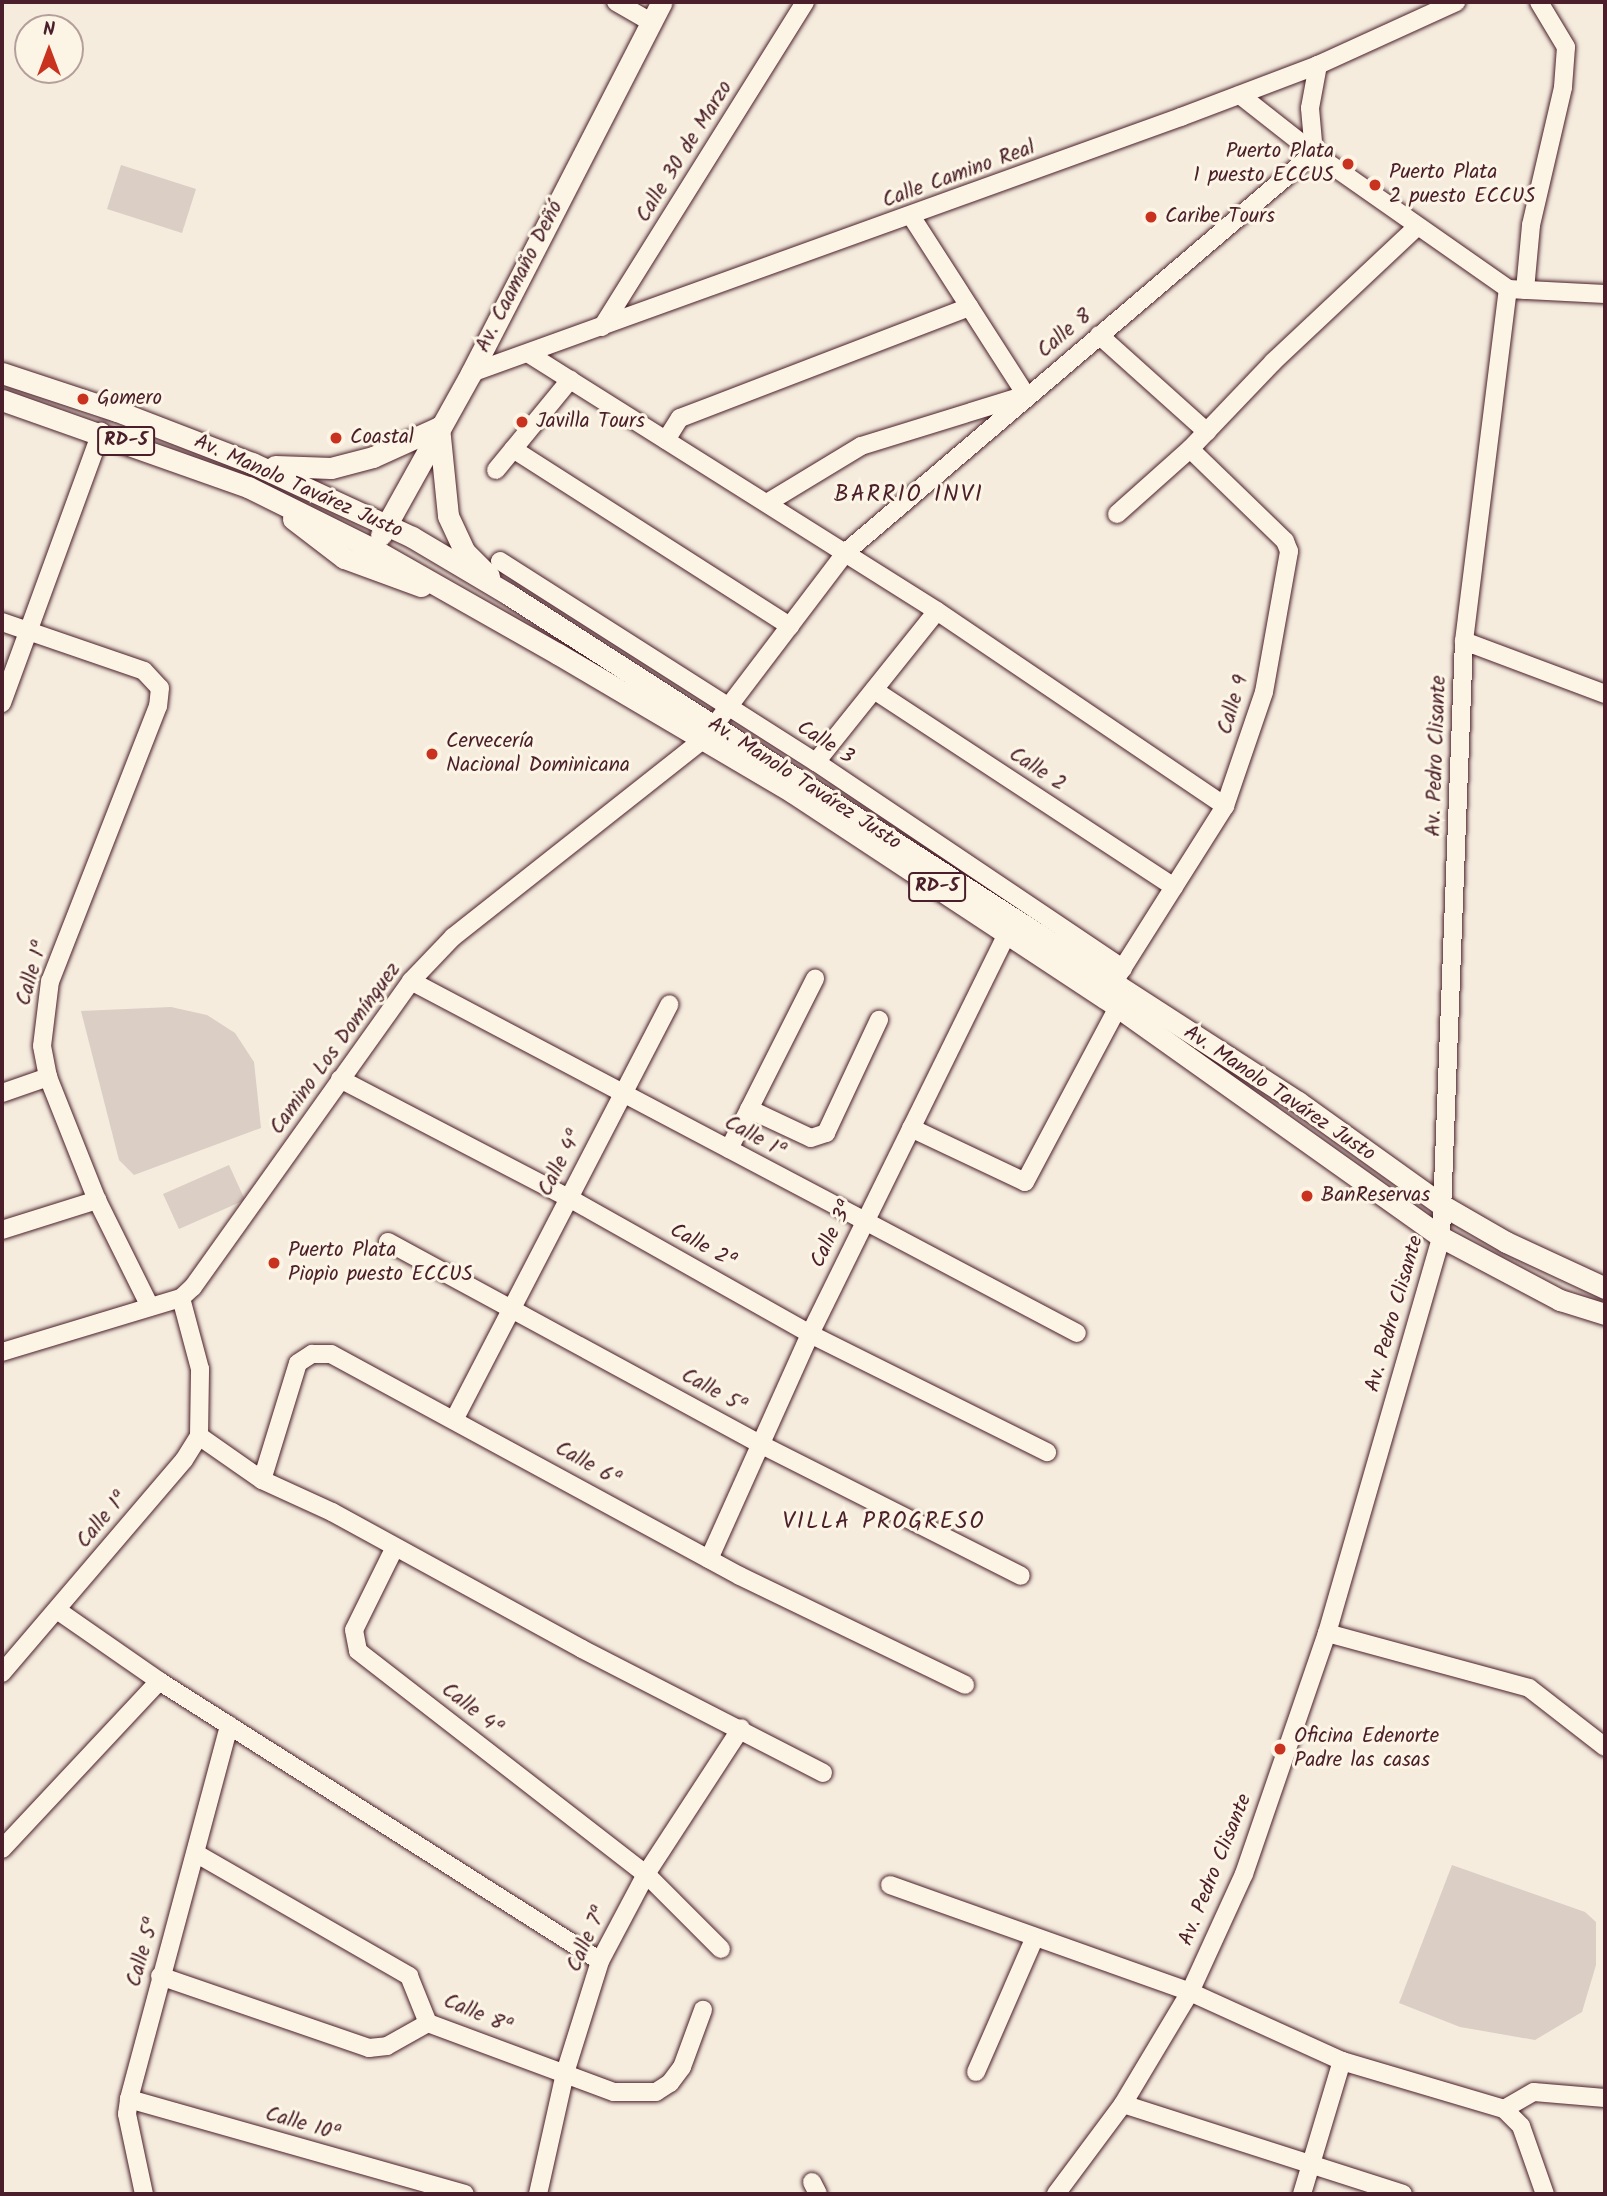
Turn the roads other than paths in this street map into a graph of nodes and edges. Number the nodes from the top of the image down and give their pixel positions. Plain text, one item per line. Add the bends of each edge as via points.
1 (616, 2) edge
2 (662, 2) edge
3 (805, 2) edge
4 (1456, 2) edge
5 (1539, 2) edge
6 (651, 22) junction
7 (1318, 65) junction
8 (1240, 94) junction
9 (1314, 153) junction
10 (911, 216) junction
11 (1417, 227) junction
12 (1516, 289) junction
13 (1605, 294) edge
14 (969, 307) junction
15 (603, 327) junction
16 (1100, 335) junction
17 (529, 354) junction
18 (2, 373) edge
19 (471, 373) junction
20 (570, 380) junction
21 (1026, 396) junction
22 (2, 400) edge
23 (439, 427) junction
24 (101, 432) junction
25 (1207, 432) junction
26 (666, 440) junction
27 (513, 449) junction
28 (1190, 449) junction
29 (252, 463) junction
30 (496, 470) dead end
31 (274, 500) junction
32 (767, 503) junction
33 (1117, 514) dead end
34 (387, 523) junction
35 (373, 549) junction
36 (846, 552) junction
37 (500, 562) dead end
38 (454, 594) junction
39 (508, 594) junction
40 (937, 611) junction
41 (2, 622) edge
42 (790, 626) junction
43 (26, 631) junction
44 (1464, 641) junction
45 (874, 690) junction
46 (1605, 694) edge
47 (2, 703) edge
48 (715, 725) junction
49 (816, 762) junction
50 (1225, 806) junction
51 (1174, 887) junction
52 (1007, 933) junction
53 (1118, 975) junction
54 (815, 979) dead end
55 (411, 981) junction
56 (670, 1004) dead end
57 (1118, 1007) junction
58 (879, 1020) dead end
59 (48, 1077) junction
60 (340, 1079) junction
61 (623, 1090) junction
62 (2, 1093) edge
63 (750, 1109) junction
64 (911, 1128) junction
65 (729, 1149) junction
66 (569, 1198) junction
67 (97, 1200) junction
68 (1442, 1205) junction
69 (864, 1223) junction
70 (2, 1230) edge
71 (1441, 1237) junction
72 (388, 1242) dead end
73 (1605, 1288) edge
74 (181, 1298) junction
75 (150, 1307) junction
76 (515, 1308) junction
77 (1605, 1314) edge
78 (810, 1334) junction
79 (1077, 1334) dead end
80 (2, 1352) edge
81 (456, 1418) junction
82 (199, 1436) junction
83 (760, 1444) junction
84 (1046, 1452) dead end
85 (262, 1480) junction
86 (394, 1549) junction
87 (709, 1559) junction
88 (1021, 1576) dead end
89 (57, 1610) junction
90 (1327, 1633) junction
91 (2, 1673) edge
92 (159, 1681) junction
93 (965, 1685) dead end
94 (229, 1725) junction
95 (741, 1728) junction
96 (1605, 1747) edge
97 (823, 1773) dead end
98 (2, 1849) edge
99 (197, 1854) junction
100 (646, 1874) junction
101 (890, 1885) dead end
102 (1035, 1937) junction
103 (721, 1949) dead end
104 (600, 1961) junction
105 (160, 1976) junction
106 (1190, 1992) junction
107 (703, 2010) dead end
108 (428, 2023) junction
109 (1342, 2062) junction
110 (976, 2072) dead end
111 (565, 2073) junction
112 (1605, 2098) edge
113 (129, 2099) junction
114 (1123, 2104) junction
115 (1504, 2109) junction
116 (1311, 2168) junction
117 (144, 2194) edge
118 (465, 2194) edge
119 (538, 2194) edge
120 (1056, 2194) edge
121 (1302, 2194) edge
122 (1404, 2194) edge
123 (1545, 2194) edge

1 - 6 street
2 - 6 main road, Av. Caamaño Deñó
3 - 15 street, Calle 30 de Marzo
4 - 7 street, Calle Camino Real
5 - 12 street, Av. Pedro Clisante via 1566,47 1563,87
6 - 19 main road, Av. Caamaño Deñó
7 - 8 street, Calle Camino Real
7 - 9 street via 1310,108
8 - 9 street
8 - 10 street, Calle Camino Real
9 - 11 street
9 - 16 street, Calle 8
10 - 14 street
10 - 15 street, Calle Camino Real
11 - 12 street
11 - 25 street via 1273,362
12 - 13 street
12 - 44 street, Av. Pedro Clisante
14 - 21 street
14 - 26 street via 680,418
15 - 17 street, Calle Camino Real
16 - 21 street, Calle 8
16 - 25 street
17 - 19 street, Calle Camino Real
17 - 20 street
18 - 29 main road, Av. Manolo Tavárez Justo / RD-5
19 - 23 main road, Av. Caamaño Deñó
20 - 26 street
20 - 27 street
21 - 32 street via 861,446
21 - 36 street, Calle 8
22 - 24 main road, Av. Manolo Tavárez Justo / RD-5
23 - 29 main road via 373,457 331,468 306,470
23 - 34 main road, Av. Caamaño Deñó
23 - 39 main road via 448,516 465,552
24 - 31 main road, Av. Manolo Tavárez Justo / RD-5
24 - 43 street
25 - 28 street
26 - 32 street
27 - 30 street
27 - 42 street
28 - 33 street
28 - 50 street, Calle 9 via 1285,541 1289,551 1264,692
29 - 34 main road, Av. Manolo Tavárez Justo / RD-5
31 - 35 main road, Av. Manolo Tavárez Justo / RD-5
31 - 38 main road via 344,558
32 - 36 street
34 - 35 main road, Av. Caamaño Deñó
34 - 39 main road, Av. Manolo Tavárez Justo / RD-5
35 - 38 main road, Av. Manolo Tavárez Justo / RD-5
36 - 40 street
36 - 42 street, Calle 8
37 - 48 street, Calle 3
38 - 48 main road, Av. Manolo Tavárez Justo / RD-5
39 - 48 main road, Av. Manolo Tavárez Justo / RD-5
40 - 45 street
40 - 50 street
41 - 43 street
42 - 48 street, Camino Los Domínguez
43 - 47 street
43 - 59 street, Calle 1ª via 144,671 160,688 158,706 50,981 43,1024
44 - 46 street
44 - 68 street, Av. Pedro Clisante
45 - 49 street
45 - 51 street, Calle 2
48 - 49 street, Calle 3
48 - 52 main road, Av. Manolo Tavárez Justo / RD-5
48 - 53 main road, Av. Manolo Tavárez Justo / RD-5
48 - 55 street, Camino Los Domínguez via 477,915
49 - 53 street, Calle 3
50 - 51 street, Calle 9
51 - 53 street, Calle 9
52 - 57 main road, Av. Manolo Tavárez Justo / RD-5
52 - 64 street, Calle 3ª
53 - 68 main road, Av. Manolo Tavárez Justo / RD-5
54 - 63 street
55 - 60 street, Camino Los Domínguez
55 - 61 street, Calle 1ª
56 - 61 street, Calle 4ª
57 - 64 street via 1025,1181
57 - 71 main road, Av. Manolo Tavárez Justo / RD-5
58 - 63 street via 826,1133 811,1138
59 - 62 street
59 - 67 street, Calle 1ª
60 - 66 street, Calle 2ª
60 - 74 street, Camino Los Domínguez
61 - 65 street, Calle 1ª
61 - 66 street, Calle 4ª
63 - 65 street
64 - 69 street, Calle 3ª
65 - 69 street, Calle 1ª
66 - 76 street, Calle 4ª
66 - 78 street, Calle 2ª
67 - 70 street
67 - 75 street, Calle 1ª
68 - 71 street, Av. Pedro Clisante
68 - 73 main road, Av. Manolo Tavárez Justo / RD-5 via 1506,1242
69 - 78 street, Calle 3ª
69 - 79 street, Calle 1ª
71 - 77 main road, Av. Manolo Tavárez Justo / RD-5 via 1560,1300
71 - 90 street, Av. Pedro Clisante
72 - 76 street, Calle 5ª
74 - 75 street
74 - 82 street via 200,1369
75 - 80 street
76 - 81 street, Calle 4ª
76 - 83 street, Calle 5ª
78 - 83 street, Calle 3ª
78 - 84 street, Calle 2ª
81 - 85 street, Calle 6ª via 331,1354 312,1354 298,1363
81 - 87 street, Calle 6ª
82 - 85 street
82 - 89 street, Calle 1ª via 184,1460
83 - 87 street, Calle 3ª
83 - 88 street, Calle 5ª
85 - 86 street via 332,1512
86 - 95 street
86 - 100 street, Calle 4ª via 354,1630 358,1651
87 - 93 street, Calle 6ª
89 - 91 street, Calle 1ª
89 - 92 street
90 - 96 street via 1529,1688
90 - 106 street, Av. Pedro Clisante via 1266,1819
92 - 94 street
92 - 98 street
94 - 99 street, Calle 5ª
94 - 104 street
95 - 97 street
95 - 100 street, Calle 7ª
99 - 105 street, Calle 5ª
99 - 108 street, Calle 8ª via 409,1976
100 - 103 street, Calle 4ª
100 - 104 street, Calle 7ª
101 - 102 street
102 - 106 street
102 - 110 street
104 - 111 street, Calle 7ª
105 - 108 street via 369,2048 387,2046
105 - 113 street, Calle 5ª
106 - 109 street
106 - 114 street, Av. Pedro Clisante
107 - 111 street, Calle 8ª via 682,2067 656,2092 614,2092
108 - 111 street, Calle 8ª
109 - 115 street
109 - 116 street
111 - 119 street, Calle 7ª
112 - 115 street via 1534,2092
113 - 117 street, Calle 5ª via 127,2114
113 - 118 street, Calle 10ª
114 - 116 street
114 - 120 street, Av. Pedro Clisante
115 - 123 street via 1521,2126
116 - 121 street
116 - 122 street

